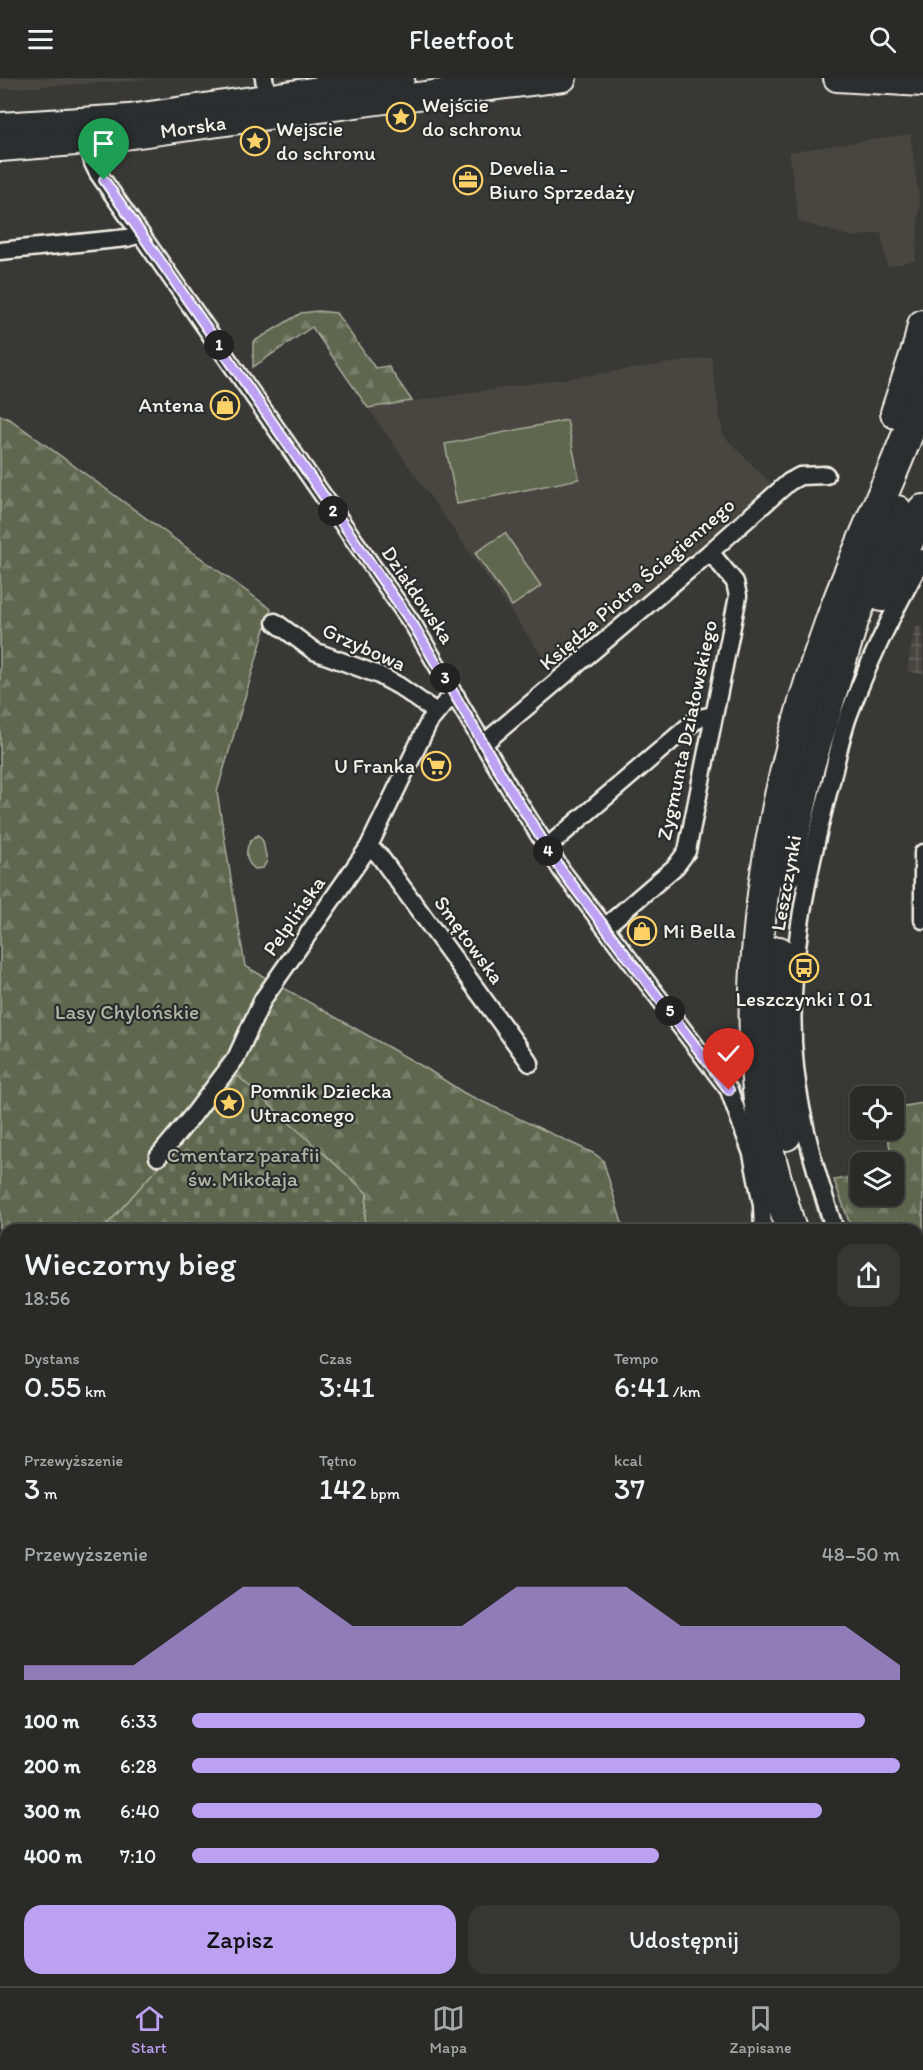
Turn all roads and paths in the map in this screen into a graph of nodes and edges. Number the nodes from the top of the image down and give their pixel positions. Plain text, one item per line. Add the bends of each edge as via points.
1 (401, 78) edge
2 (563, 78) edge
3 (837, 78) edge
4 (923, 83) edge
5 (266, 88) edge
6 (0, 126) edge
7 (88, 141) junction
8 (0, 148) edge
9 (141, 234) junction
10 (0, 251) edge
11 (923, 325) edge
12 (923, 390) edge
13 (923, 442) edge
14 (826, 475) dead end
15 (923, 510) edge
16 (710, 552) junction
17 (923, 558) edge
18 (274, 622) dead end
19 (456, 696) junction
20 (831, 698) junction
21 (436, 712) junction
22 (714, 715) junction
23 (795, 732) junction
24 (483, 744) junction
25 (368, 848) junction
26 (546, 848) junction
27 (923, 853) edge
28 (923, 920) edge
29 (605, 927) junction
30 (530, 1063) dead end
31 (158, 1157) dead end
32 (763, 1224) edge
33 (789, 1224) edge
34 (811, 1224) edge
35 (833, 1224) edge

1 - 5 main road, Morska
2 - 7 main road, Morska
3 - 4 main road
5 - 6 main road, Morska via 129,118
7 - 8 main road, Morska
7 - 9 street, Działdowska via 93,163
9 - 10 street
9 - 19 street, Działdowska via 414,626
11 - 23 highway via 889,434 815,618
12 - 23 highway via 915,420 828,627
13 - 20 highway via 853,621
14 - 16 street, Księdza Piotra Ściegiennego via 800,476 789,482
15 - 20 highway
16 - 22 street, Zygmunta Działowskiego via 735,582 738,596
16 - 24 street, Księdza Piotra Ściegiennego
17 - 35 street, Leszczynki via 879,643 848,716 815,843 799,931 793,1018 800,1110
18 - 21 street, Grzybowa via 314,651 379,675
19 - 21 street, Pelplińska
19 - 24 street, Działdowska
20 - 34 highway via 809,766 791,849 779,943 776,1020 783,1122
21 - 25 street, Pelplińska
22 - 26 street via 691,723
22 - 29 street, Zygmunta Działowskiego via 687,851 682,860
23 - 33 highway via 763,902 755,1027 763,1124
24 - 26 street, Działdowska
25 - 30 street, Smętowska via 378,854
25 - 31 street, Pelplińska via 263,999 237,1058
26 - 29 street, Działdowska
27 - 28 street
29 - 32 street, Działdowska via 721,1077 735,1102 754,1164

